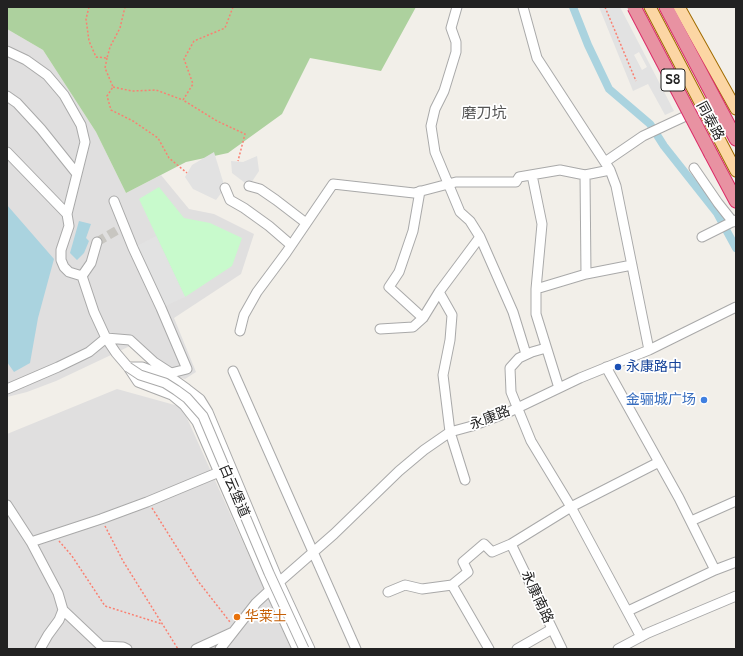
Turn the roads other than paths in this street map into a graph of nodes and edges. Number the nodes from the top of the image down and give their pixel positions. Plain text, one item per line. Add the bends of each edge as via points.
1 (457, 7) edge
2 (523, 7) edge
3 (634, 7) edge
4 (643, 7) edge
5 (666, 7) edge
6 (679, 7) edge
7 (652, 11) edge
8 (7, 51) edge
9 (716, 75) junction
10 (7, 96) edge
11 (703, 108) junction
12 (736, 109) edge
13 (723, 114) junction
14 (736, 135) edge
15 (736, 139) edge
16 (7, 152) edge
17 (607, 166) junction
18 (694, 168) dead end
19 (736, 171) edge
20 (77, 174) junction
21 (532, 175) junction
22 (585, 176) junction
23 (449, 183) junction
24 (249, 186) dead end
25 (225, 188) dead end
26 (420, 192) junction
27 (114, 201) dead end
28 (736, 201) edge
29 (67, 214) junction
30 (733, 222) edge
31 (306, 223) junction
32 (702, 236) dead end
33 (480, 237) junction
34 (97, 242) tunnel mouth
35 (291, 245) junction
36 (632, 265) junction
37 (586, 274) junction
38 (82, 276) junction
39 (536, 289) junction
40 (439, 292) junction
41 (736, 307) edge
42 (423, 318) junction
43 (380, 329) dead end
44 (240, 332) dead end
45 (106, 338) junction
46 (546, 348) junction
47 (648, 350) junction
48 (526, 354) junction
49 (128, 367) junction
50 (606, 367) junction
51 (233, 371) dead end
52 (559, 388) junction
53 (7, 390) edge
54 (517, 408) junction
55 (450, 432) junction
56 (659, 462) junction
57 (231, 467) junction
58 (219, 472) junction
59 (465, 480) dead end
60 (736, 501) edge
61 (7, 505) edge
62 (571, 507) junction
63 (690, 521) junction
64 (30, 542) junction
65 (511, 544) junction
66 (312, 553) junction
67 (736, 562) edge
68 (715, 570) junction
69 (279, 582) junction
70 (452, 585) junction
71 (270, 590) junction
72 (388, 592) dead end
73 (736, 596) edge
74 (63, 610) junction
75 (628, 611) junction
76 (552, 629) junction
77 (236, 630) junction
78 (641, 637) junction
79 (40, 649) edge
80 (127, 649) edge
81 (196, 649) edge
82 (220, 649) edge
83 (297, 649) edge
84 (304, 649) edge
85 (310, 649) edge
86 (356, 649) edge
87 (489, 649) edge
88 (517, 649) edge
89 (562, 649) edge
90 (618, 649) edge

1 - 23 street via 451,28 456,42 456,52 431,126 435,152
2 - 17 street via 537,58
3 - 28 highway, S8, bridge
4 - 7 street
5 - 9 street via 685,39
5 - 13 highway, S8
6 - 9 main road, 同泰路
7 - 11 main road, 同泰路
8 - 20 street via 26,60 47,75 64,95 81,125 85,142
9 - 12 main road, 同泰路
10 - 20 street via 41,129
11 - 17 street via 643,136
11 - 19 main road, 同泰路
13 - 14 highway
13 - 15 highway, S8
16 - 29 street
17 - 22 street
17 - 36 street via 616,186
18 - 30 street
20 - 29 street
21 - 22 street via 560,170
21 - 23 street via 519,177 516,182
21 - 39 street via 542,224
22 - 37 street
23 - 26 street
23 - 33 street via 460,212 470,221
24 - 31 street via 271,196
25 - 35 street via 230,200 269,226
26 - 31 street via 334,184
26 - 42 street via 413,232 399,272 389,287
27 - 45 street via 187,369 171,373 154,362 130,340
29 - 38 street via 69,226 61,250 61,260 69,272
30 - 32 street
31 - 35 street
33 - 40 street
33 - 48 street via 513,312
34 - 38 street via 91,263
35 - 44 street via 256,292 244,314
36 - 37 street
36 - 47 street
37 - 39 street
38 - 45 street
39 - 46 street via 536,314
40 - 42 street
40 - 55 street via 452,316 443,375
41 - 47 street, 永康路
42 - 43 street via 413,327
45 - 49 street
45 - 53 street via 83,355
46 - 48 street
46 - 52 street
47 - 50 street, 永康路
48 - 54 street via 510,368 511,392
49 - 57 street via 142,367 173,379 200,399
49 - 58 street via 138,382 172,395 184,405 197,422
49 - 84 street, 白云堡道, bridge via 140,375 165,383 176,390 188,398 203,416
50 - 52 street, 永康路
50 - 56 street
51 - 66 street
52 - 54 street, 永康路
54 - 55 street, 永康路
54 - 62 street via 531,440
55 - 59 street
55 - 66 street, 永康路 via 398,471
56 - 62 street
56 - 63 street
57 - 58 street
57 - 69 street
58 - 64 street via 147,502
58 - 71 street
60 - 63 street
61 - 64 street
62 - 65 street
62 - 75 street
63 - 68 street
64 - 74 street via 58,593
65 - 70 street via 492,552 484,544 463,562 468,572
65 - 76 street, 永康南路
66 - 69 street, 永康路
66 - 86 street
67 - 68 street
68 - 75 street
69 - 71 street, 永康路
69 - 85 street
70 - 72 street via 422,589 405,585
70 - 87 street
71 - 77 street, 永康路 via 256,603
71 - 83 street
73 - 78 street
74 - 79 street
74 - 80 street via 101,646
75 - 78 street
76 - 88 street
76 - 89 street, 永康南路
77 - 81 street
77 - 82 street, 永康路
78 - 90 street

